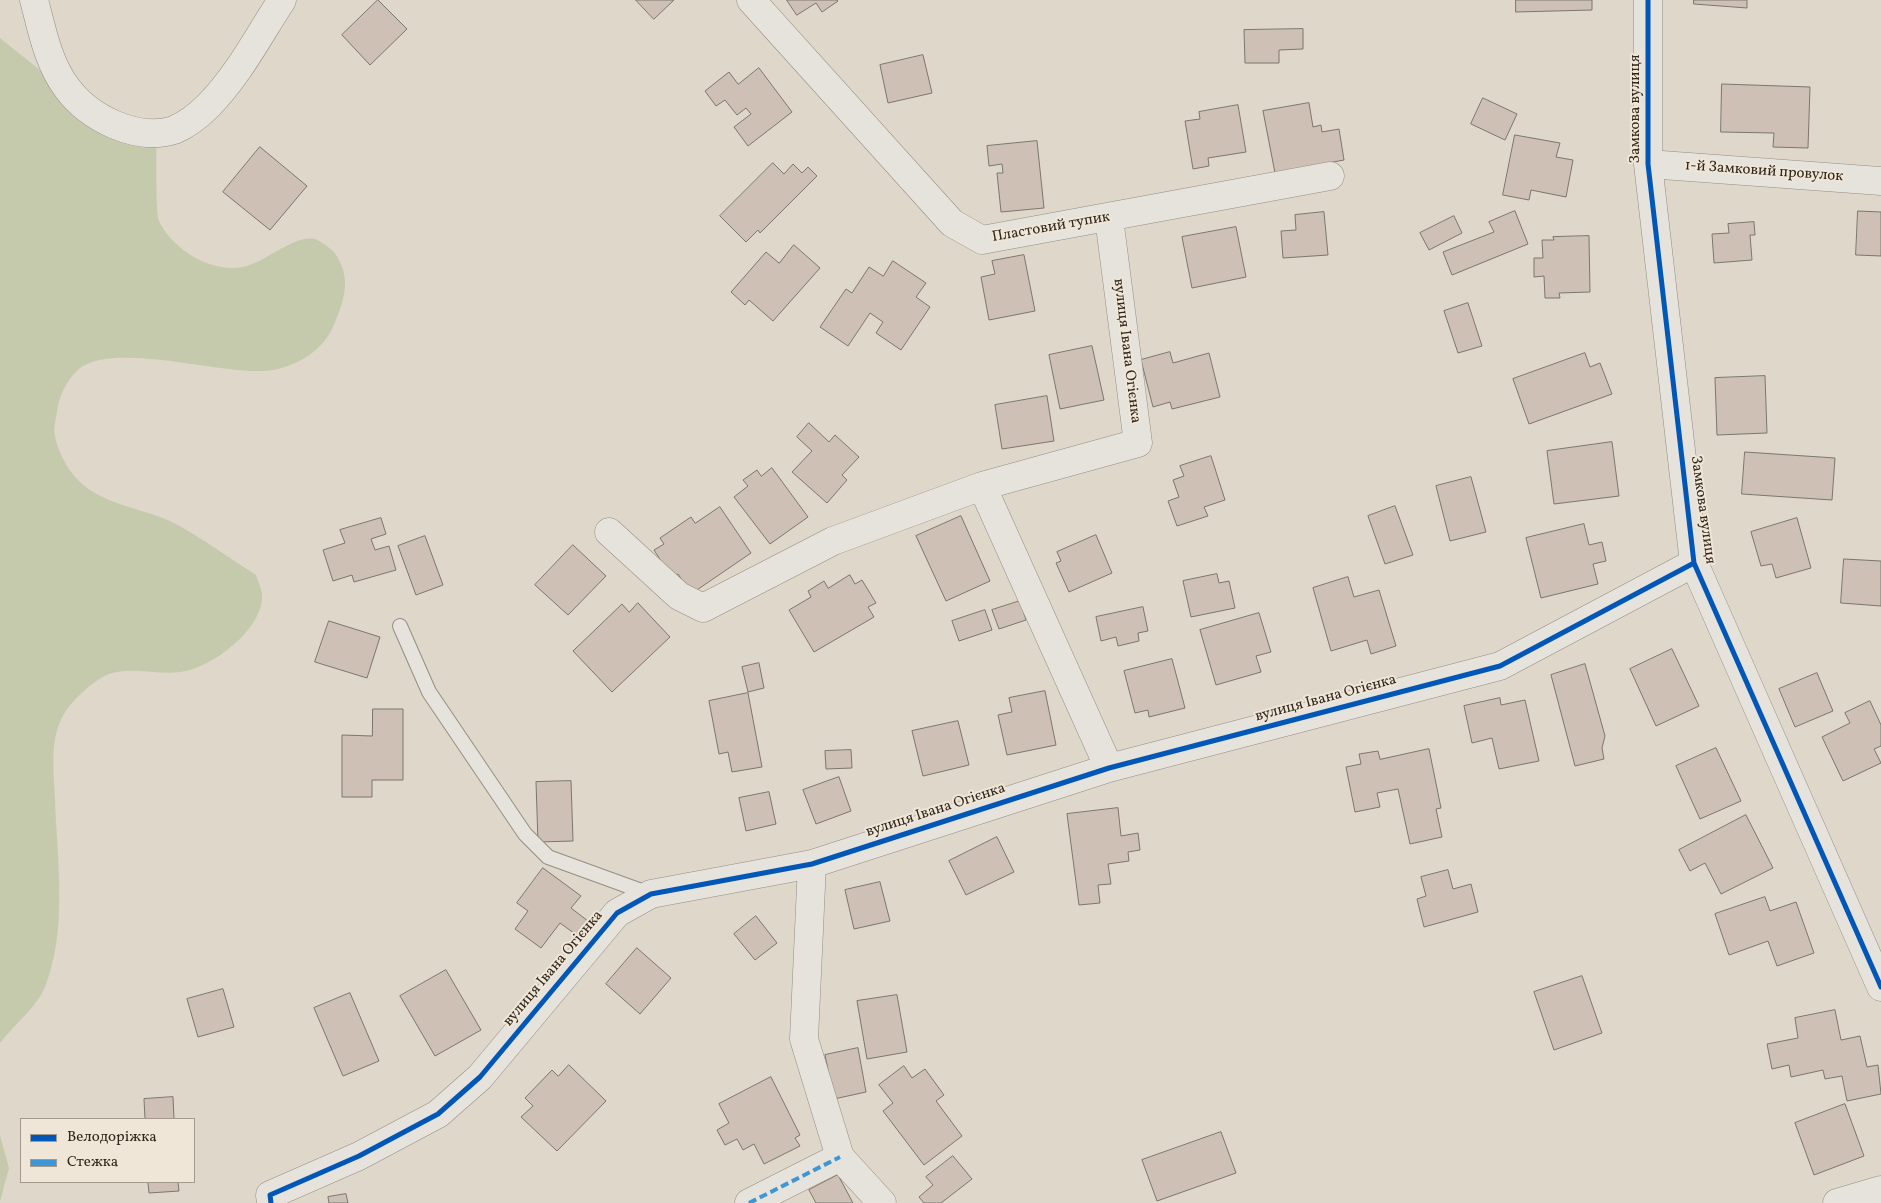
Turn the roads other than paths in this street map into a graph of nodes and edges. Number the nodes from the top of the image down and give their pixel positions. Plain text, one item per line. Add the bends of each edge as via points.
1 (34, 0) edge
2 (282, 0) edge
3 (752, 0) edge
4 (1648, 0) edge
5 (1648, 164) junction
6 (1330, 176) dead end
7 (1881, 180) edge
8 (1109, 218) junction
9 (982, 486) junction
10 (609, 532) dead end
11 (1694, 563) junction
12 (400, 626) dead end
13 (1109, 768) junction
14 (812, 864) junction
15 (651, 894) junction
16 (1881, 987) edge
17 (840, 1157) junction
18 (1881, 1190) edge
19 (271, 1203) edge
20 (749, 1203) edge
21 (882, 1203) edge
22 (1837, 1203) edge

1 - 2 street via 48,51 66,88 77,100 95,115 116,125 156,133 175,129 208,106 234,74
3 - 8 street, Пластовий тупик via 952,223 982,240
4 - 5 street, Замкова вулиця
5 - 7 street, 1-й Замковий провулок
5 - 11 street, Замкова вулиця
6 - 8 street, Пластовий тупик
8 - 9 street, вулиця Івана Огієнка via 1138,443
9 - 10 street, вулиця Івана Огієнка via 832,541 703,608 679,596
9 - 13 street
11 - 13 street, вулиця Івана Огієнка via 1500,666
11 - 16 street, Замкова вулиця
12 - 15 lane via 429,692 525,834 548,857
13 - 14 street, вулиця Івана Огієнка
14 - 15 street, вулиця Івана Огієнка
14 - 17 street via 804,1039
15 - 19 street, вулиця Івана Огієнка via 617,913 480,1078 438,1114 359,1156 270,1195
17 - 20 street
17 - 21 street
18 - 22 street

